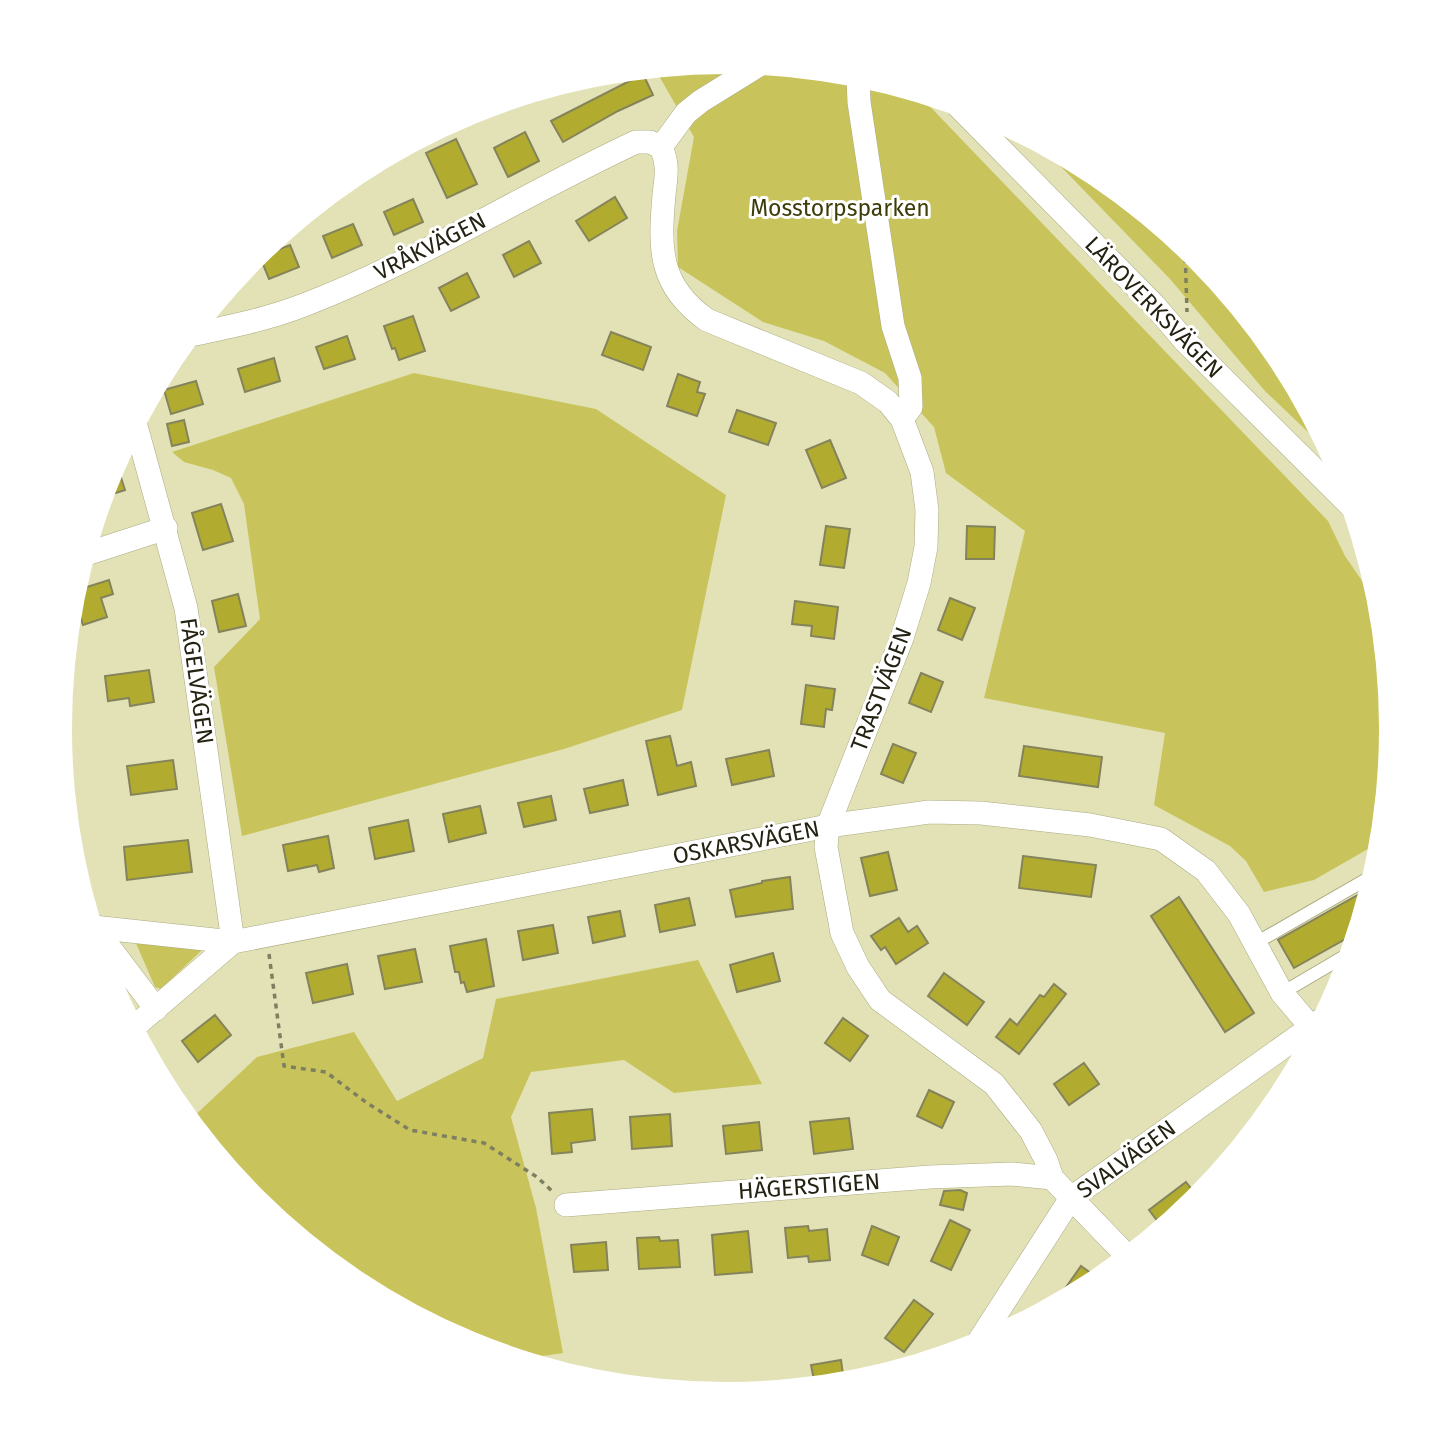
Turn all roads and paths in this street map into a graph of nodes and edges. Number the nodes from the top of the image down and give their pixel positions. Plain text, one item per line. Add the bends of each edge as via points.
1 (743, 75) edge
2 (858, 88) edge
3 (976, 124) edge
4 (661, 147) junction
5 (1185, 264) edge
6 (206, 332) edge
7 (1184, 340) junction
8 (902, 419) junction
9 (140, 438) edge
10 (1333, 488) edge
11 (166, 528) junction
12 (96, 551) edge
13 (828, 825) junction
14 (1360, 883) edge
15 (103, 928) edge
16 (266, 935) junction
17 (233, 942) junction
18 (1255, 944) junction
19 (110, 948) edge
20 (1336, 961) edge
21 (1282, 993) junction
22 (156, 1009) junction
23 (1311, 1019) edge
24 (141, 1021) edge
25 (1305, 1031) edge
26 (1052, 1178) junction
27 (1071, 1198) junction
28 (566, 1205) joint
29 (1120, 1249) edge
30 (988, 1326) edge

1 - 4 street via 686,113
2 - 8 street via 893,326 910,378 911,407
3 - 7 street, LÄROVERKSVÄGEN
4 - 6 street, VRÅKVÄGEN via 636,142 352,286 314,302
4 - 8 street, TRASTVÄGEN via 667,161 664,260 670,281 689,307 707,320 861,383 888,402
5 - 7 path
7 - 10 street, LÄROVERKSVÄGEN
8 - 13 street, TRASTVÄGEN via 922,472 926,547 902,638
9 - 11 street, FÅGELVÄGEN
11 - 12 street
11 - 17 street, FÅGELVÄGEN via 186,608
13 - 16 street, OSKARSVÄGEN
13 - 18 street, OSKARSVÄGEN via 929,812 981,813 1090,825 1161,839 1206,871
13 - 26 street, TRASTVÄGEN via 826,847 842,933 858,967 880,1000 994,1084 1031,1131
14 - 18 lane
15 - 17 street, OSKARSVÄGEN
16 - 17 street, OSKARSVÄGEN
16 - 28 path via 284,1066 326,1072 410,1130 484,1143 537,1177
17 - 22 street
18 - 21 street, OSKARSVÄGEN
19 - 22 street, OSKARSVÄGEN
20 - 21 lane
21 - 23 street, OSKARSVÄGEN
22 - 24 street
25 - 27 street, SVALVÄGEN
26 - 27 street, TRASTVÄGEN
26 - 28 street, HÄGERSTIGEN via 1012,1174 930,1177
27 - 29 street, TRASTVÄGEN
27 - 30 street, SVALVÄGEN

